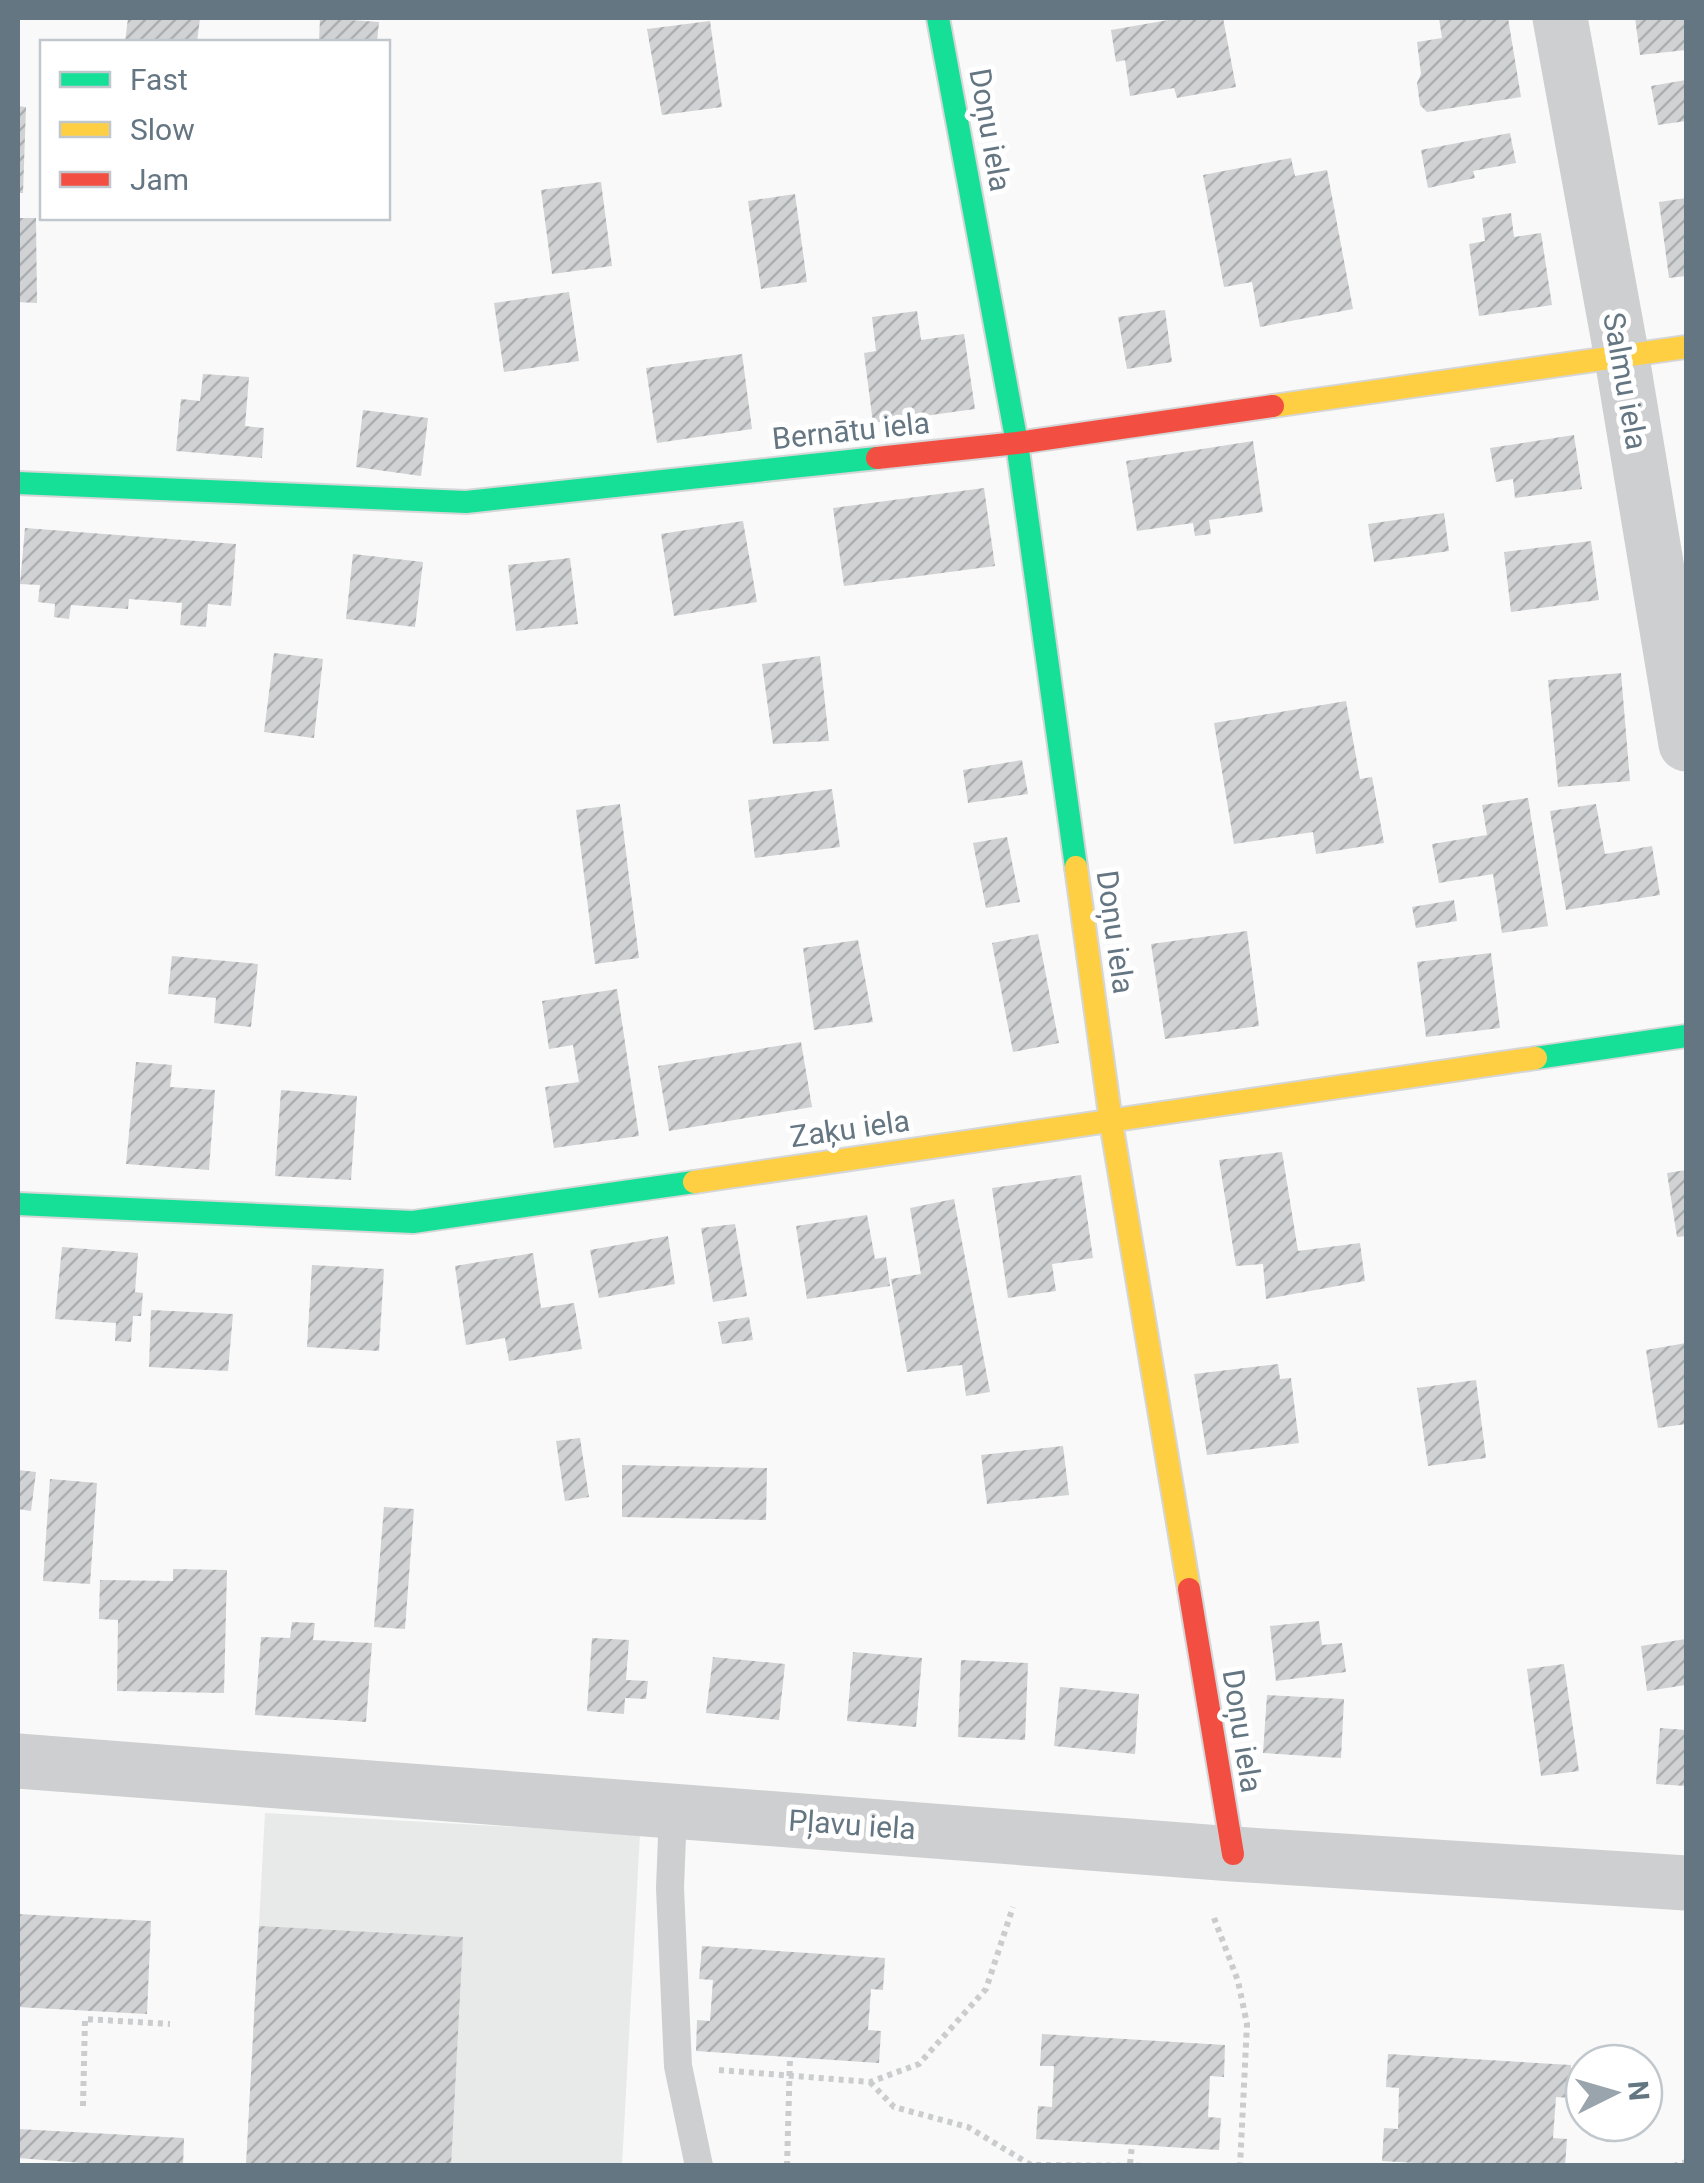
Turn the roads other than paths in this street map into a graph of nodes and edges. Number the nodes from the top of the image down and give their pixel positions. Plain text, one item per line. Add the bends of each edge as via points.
1 (938, 18) edge
2 (1560, 18) edge
3 (1686, 347) edge
4 (1622, 358) junction
5 (1017, 443) junction
6 (18, 483) edge
7 (1686, 744) edge
8 (1686, 1036) edge
9 (1110, 1122) junction
10 (18, 1204) edge
11 (18, 1761) edge
12 (673, 1811) junction
13 (1232, 1854) junction
14 (1686, 1883) edge
15 (699, 2166) edge

1 - 5 street, Doņu iela
2 - 4 street, Salmu iela
3 - 4 street, Bernātu iela
4 - 5 street, Bernātu iela
4 - 7 street, Salmu iela
5 - 6 street, Bernātu iela via 466,502
5 - 9 street, Doņu iela
8 - 9 street, Zaķu iela
9 - 10 street, Zaķu iela via 413,1222
9 - 13 street, Doņu iela
11 - 12 street, Pļavu iela
12 - 13 street, Pļavu iela
12 - 15 lane via 678,2066
13 - 14 street, Pļavu iela

